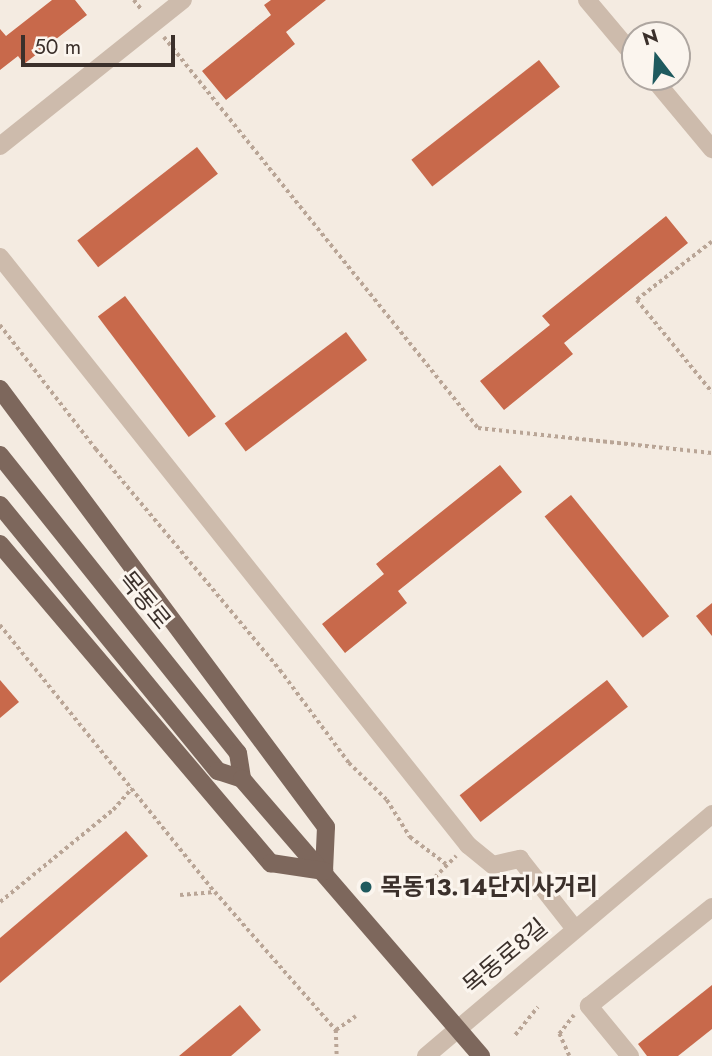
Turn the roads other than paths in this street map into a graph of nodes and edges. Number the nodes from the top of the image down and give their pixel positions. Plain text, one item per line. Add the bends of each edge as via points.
1 (183, 0) edge
2 (587, 0) edge
3 (621, 40) edge
4 (664, 91) edge
5 (0, 146) edge
6 (712, 149) edge
7 (0, 257) edge
8 (0, 389) edge
9 (0, 455) edge
10 (0, 505) edge
11 (0, 544) edge
12 (242, 779) junction
13 (712, 814) edge
14 (324, 871) junction
15 (712, 907) edge
16 (575, 929) junction
17 (459, 1028) junction
18 (426, 1056) edge
19 (481, 1056) edge
20 (629, 1056) edge

1 - 5 street
2 - 3 street
4 - 6 street
7 - 16 street via 468,845 493,865 520,859
8 - 14 main road via 326,827
9 - 12 main road, 목동로 via 238,753
10 - 12 main road, 목동로 via 218,771
11 - 14 main road via 271,863
12 - 14 main road, 목동로
13 - 16 street, 목동로8길
14 - 17 main road, 목동로
15 - 20 street via 589,1006
16 - 17 street, 목동로8길
17 - 18 street, 목동로8길
17 - 19 main road, 목동로

